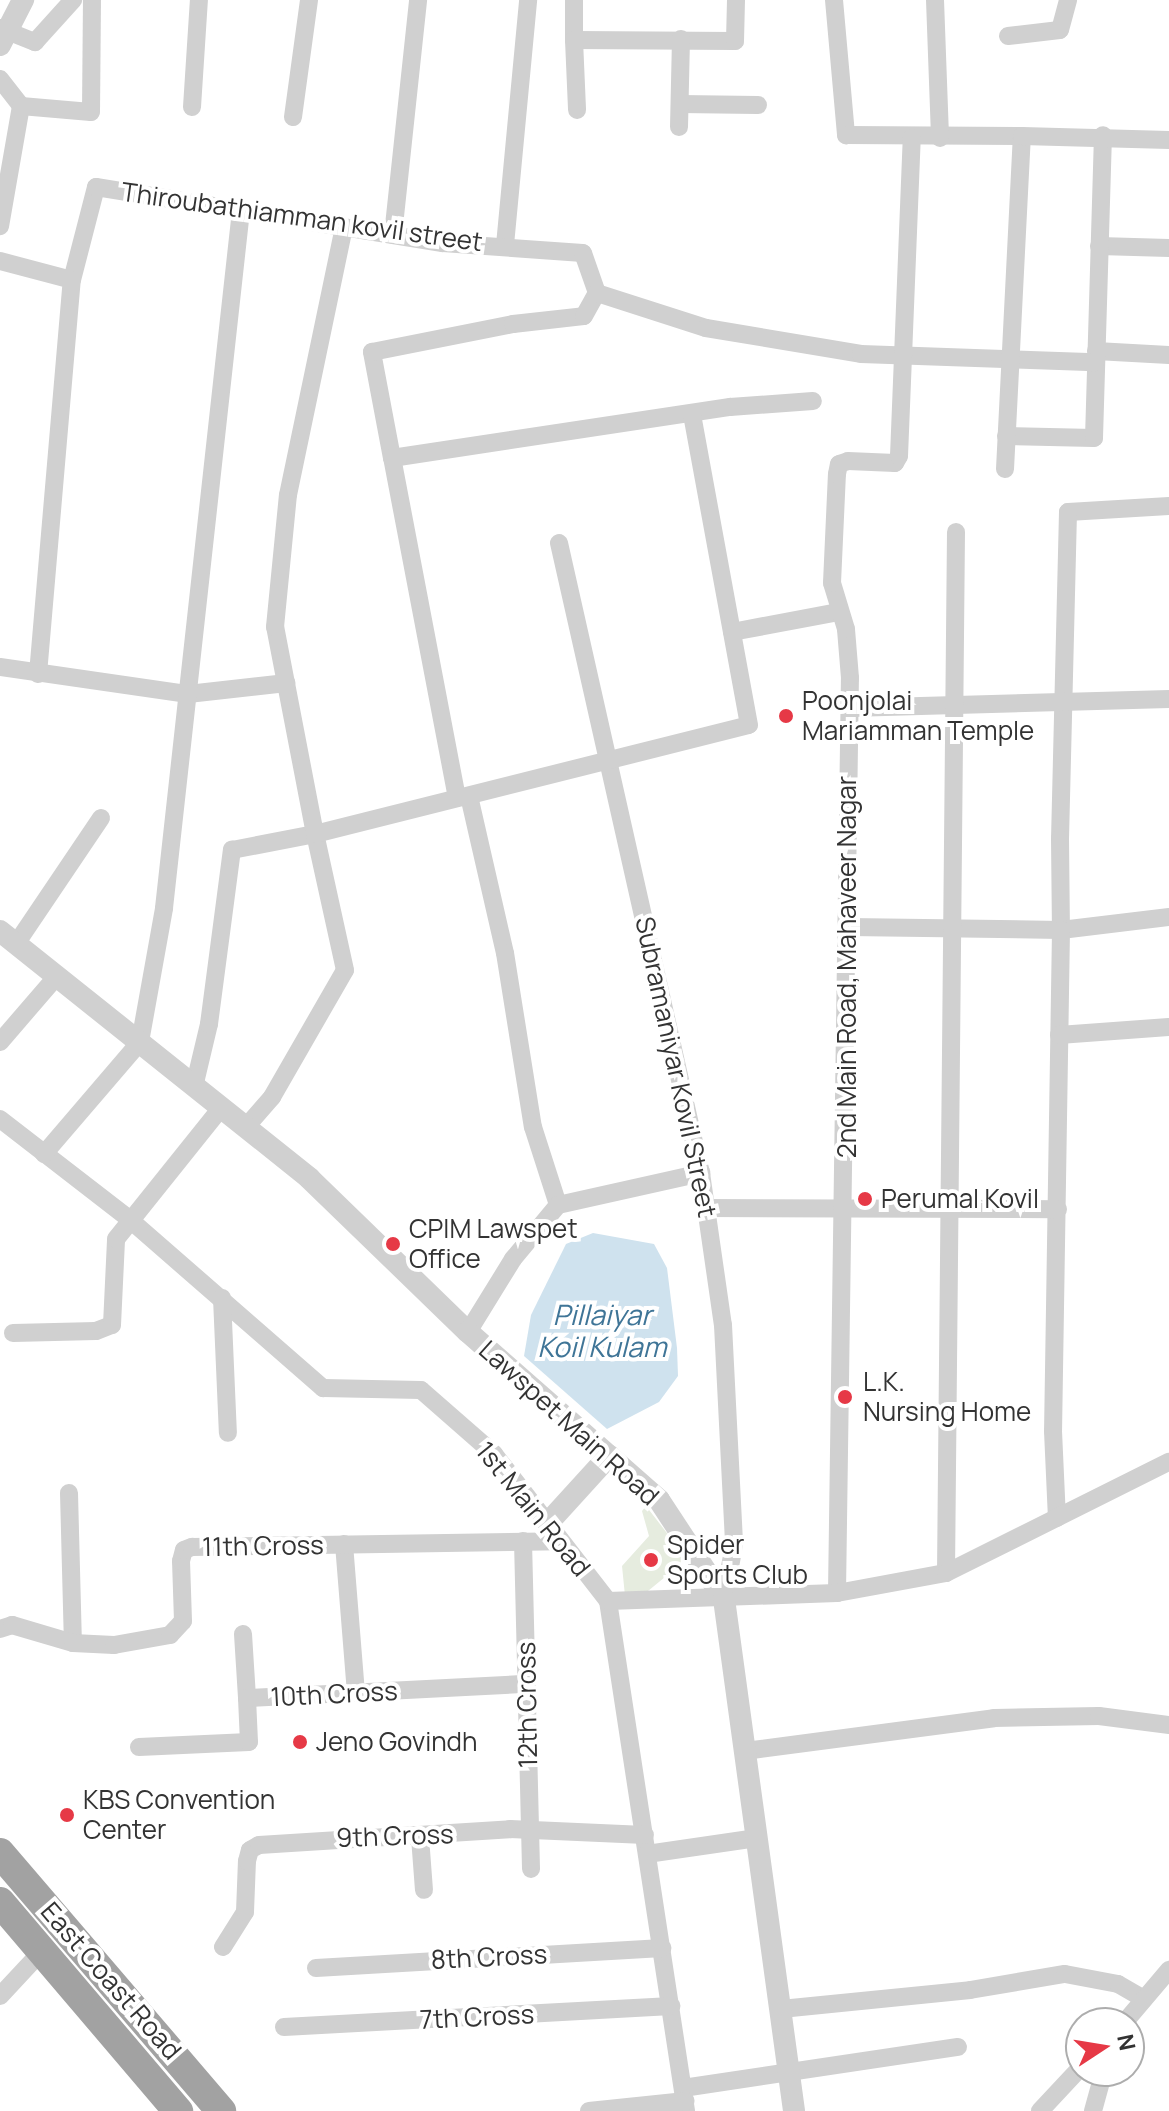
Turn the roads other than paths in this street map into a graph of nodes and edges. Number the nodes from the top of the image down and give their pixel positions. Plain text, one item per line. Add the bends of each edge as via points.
1 (23, 0) edge
2 (73, 0) edge
3 (92, 0) edge
4 (199, 0) edge
5 (309, 0) edge
6 (418, 0) edge
7 (528, 0) edge
8 (574, 0) edge
9 (736, 0) edge
10 (834, 0) edge
11 (935, 0) edge
12 (1068, 0) edge
13 (2, 36) edge
14 (1008, 36) dead end
15 (681, 39) junction
16 (574, 40) junction
17 (0, 79) edge
18 (680, 104) junction
19 (758, 105) dead end
20 (21, 106) junction
21 (192, 107) dead end
22 (577, 110) dead end
23 (293, 117) dead end
24 (679, 127) dead end
25 (1103, 135) junction
26 (1022, 136) junction
27 (912, 138) junction
28 (940, 138) junction
29 (1169, 138) edge
30 (241, 210) junction
31 (0, 226) edge
32 (344, 227) junction
33 (393, 235) junction
34 (505, 245) junction
35 (1099, 246) junction
36 (1169, 248) edge
37 (0, 261) edge
38 (72, 280) junction
39 (597, 293) junction
40 (1169, 355) edge
41 (902, 356) junction
42 (1096, 356) junction
43 (1010, 359) junction
44 (813, 401) dead end
45 (692, 415) junction
46 (1006, 436) junction
47 (392, 458) junction
48 (1005, 469) dead end
49 (1169, 506) edge
50 (956, 532) dead end
51 (559, 543) dead end
52 (842, 620) junction
53 (732, 632) junction
54 (0, 667) edge
55 (38, 674) junction
56 (286, 683) junction
57 (188, 694) junction
58 (1169, 699) edge
59 (1066, 704) junction
60 (850, 708) junction
61 (958, 708) junction
62 (607, 759) junction
63 (463, 797) junction
64 (101, 818) dead end
65 (315, 834) junction
66 (1169, 917) edge
67 (849, 927) junction
68 (953, 928) junction
69 (1061, 930) junction
70 (8, 937) edge
71 (57, 976) junction
72 (1169, 1027) edge
73 (1059, 1035) junction
74 (0, 1042) edge
75 (140, 1042) junction
76 (194, 1087) junction
77 (221, 1108) junction
78 (0, 1119) edge
79 (246, 1127) junction
80 (44, 1154) junction
81 (701, 1173) junction
82 (558, 1205) junction
83 (706, 1208) junction
84 (844, 1208) junction
85 (951, 1208) junction
86 (1058, 1209) junction
87 (128, 1218) junction
88 (222, 1298) junction
89 (468, 1332) junction
90 (13, 1333) dead end
91 (228, 1433) dead end
92 (609, 1456) junction
93 (1169, 1462) edge
94 (69, 1493) dead end
95 (1057, 1518) junction
96 (554, 1532) junction
97 (523, 1541) junction
98 (344, 1544) junction
99 (946, 1573) junction
100 (837, 1593) junction
101 (724, 1599) junction
102 (608, 1601) junction
103 (0, 1629) edge
104 (243, 1634) dead end
105 (73, 1643) junction
106 (527, 1684) junction
107 (356, 1693) junction
108 (247, 1698) junction
109 (1169, 1725) edge
110 (139, 1747) dead end
111 (745, 1751) junction
112 (529, 1830) junction
113 (420, 1837) junction
114 (757, 1838) junction
115 (646, 1844) junction
116 (0, 1853) edge
117 (531, 1869) dead end
118 (424, 1890) dead end
119 (0, 1902) edge
120 (223, 1947) dead end
121 (662, 1948) junction
122 (42, 1951) junction
123 (316, 1968) dead end
124 (1169, 1970) edge
125 (0, 1996) edge
126 (1144, 1999) junction
127 (671, 2006) junction
128 (1137, 2007) edge
129 (781, 2009) junction
130 (284, 2027) dead end
131 (958, 2047) dead end
132 (789, 2075) junction
133 (1065, 2084) edge
134 (1100, 2087) edge
135 (684, 2100) edge
136 (178, 2111) edge
137 (221, 2111) edge
138 (589, 2111) edge
139 (794, 2111) edge
140 (1040, 2111) edge
141 (1093, 2111) edge

1 - 13 street
2 - 13 street via 35,42
3 - 20 street via 91,112
4 - 21 street
5 - 23 street
6 - 33 street
7 - 34 street
8 - 16 street
9 - 15 street via 735,41
10 - 27 street via 846,135
11 - 28 street
12 - 14 street via 1060,30
15 - 16 street
15 - 18 street
16 - 22 street
17 - 20 street
18 - 19 street
18 - 24 street
20 - 31 street
25 - 26 street
25 - 29 street
25 - 35 street
26 - 28 street
26 - 43 street
27 - 28 street
27 - 41 street
30 - 32 street, Thiroubathiamman kovil street
30 - 38 street, Thiroubathiamman kovil street via 96,187
30 - 57 street
32 - 33 street, Thiroubathiamman kovil street
32 - 56 street via 288,495 275,627
33 - 34 street, Thiroubathiamman kovil street
34 - 39 street, Thiroubathiamman kovil street via 583,253
35 - 36 street
35 - 42 street
37 - 38 street
38 - 55 street
39 - 41 street via 706,328
39 - 47 street via 584,316 372,352
40 - 42 street
41 - 43 street
41 - 52 street, 2nd Main Road, Mahaveer Nagar via 895,463 839,464 832,583
42 - 43 street
42 - 46 street via 1094,438
43 - 46 street
44 - 45 street
45 - 47 street
45 - 53 street
46 - 48 street
47 - 63 street
49 - 59 street via 1068,512
50 - 61 street
51 - 62 street, Subramaniyar Kovil Street
52 - 53 street
52 - 60 street, 2nd Main Road, Mahaveer Nagar
53 - 62 street via 749,725
54 - 55 street
55 - 57 street
56 - 57 street
56 - 65 street
57 - 75 street via 164,908
58 - 59 street
59 - 61 street
59 - 69 street
60 - 61 street via 945,703
60 - 67 street, 2nd Main Road, Mahaveer Nagar
61 - 68 street
62 - 63 street
62 - 81 street, Subramaniyar Kovil Street
63 - 65 street
63 - 82 street via 505,953 533,1127
64 - 70 street
65 - 76 street via 232,850 209,1024
65 - 79 street via 345,970 272,1097
66 - 69 street
67 - 68 street
67 - 84 street, 2nd Main Road, Mahaveer Nagar
68 - 69 street
68 - 85 street
69 - 73 street
70 - 71 street, Lawspet Main Road
71 - 74 street
71 - 75 street, Lawspet Main Road
72 - 73 street
73 - 86 street
75 - 76 street, Lawspet Main Road
75 - 80 street
76 - 77 street, Lawspet Main Road
77 - 79 street, Lawspet Main Road
77 - 87 street
78 - 80 street, 1st Main Road
79 - 89 street, Lawspet Main Road via 309,1178
80 - 87 street, 1st Main Road
81 - 82 street
81 - 83 street, Subramaniyar Kovil Street
82 - 89 street via 513,1259
83 - 84 street
83 - 101 street, Subramaniyar Kovil Street via 723,1325 734,1545
84 - 85 street
84 - 100 street, 2nd Main Road, Mahaveer Nagar
85 - 86 street
85 - 99 street
86 - 95 street via 1053,1501
87 - 88 street, 1st Main Road
87 - 90 street via 113,1254 112,1325 96,1331
88 - 91 street
88 - 96 street, 1st Main Road via 323,1388 421,1390 494,1454
89 - 92 street, Lawspet Main Road
92 - 96 street
92 - 101 street, Lawspet Main Road via 659,1500
93 - 95 street
94 - 105 street
95 - 99 street
96 - 97 street, 11th Cross
96 - 102 street, 1st Main Road
97 - 98 street, 11th Cross
97 - 106 street, 12th Cross
98 - 105 street, 11th Cross via 184,1550 180,1629 114,1645
98 - 107 street
99 - 100 street
100 - 101 street
101 - 102 street
101 - 111 street, Lawspet Main Road
102 - 115 street, 1st Main Road
103 - 105 street, 11th Cross via 12,1625
104 - 108 street
106 - 107 street, 10th Cross
106 - 112 street, 12th Cross
107 - 108 street, 10th Cross
108 - 110 street, 10th Cross via 249,1742
109 - 111 street via 1099,1716 994,1718
111 - 114 street, Lawspet Main Road
112 - 113 street, 9th Cross
112 - 115 street, 9th Cross
112 - 117 street, 12th Cross
113 - 118 street
113 - 120 street, 9th Cross via 334,1837 250,1850 245,1912
114 - 115 street, 9th Cross
114 - 129 street, Lawspet Main Road
115 - 121 street, 1st Main Road
116 - 137 highway, East Coast Road
119 - 122 highway, East Coast Road
121 - 123 street, 8th Cross
121 - 127 street, 1st Main Road
122 - 125 street
122 - 136 highway, East Coast Road
124 - 126 street
126 - 128 street
126 - 129 street via 1118,1984 1065,1974 970,1990
127 - 130 street, 7th Cross
127 - 135 street, 1st Main Road
129 - 132 street, Lawspet Main Road
131 - 132 street
132 - 135 street
132 - 139 street, Lawspet Main Road
133 - 140 street
134 - 141 street
135 - 138 street

